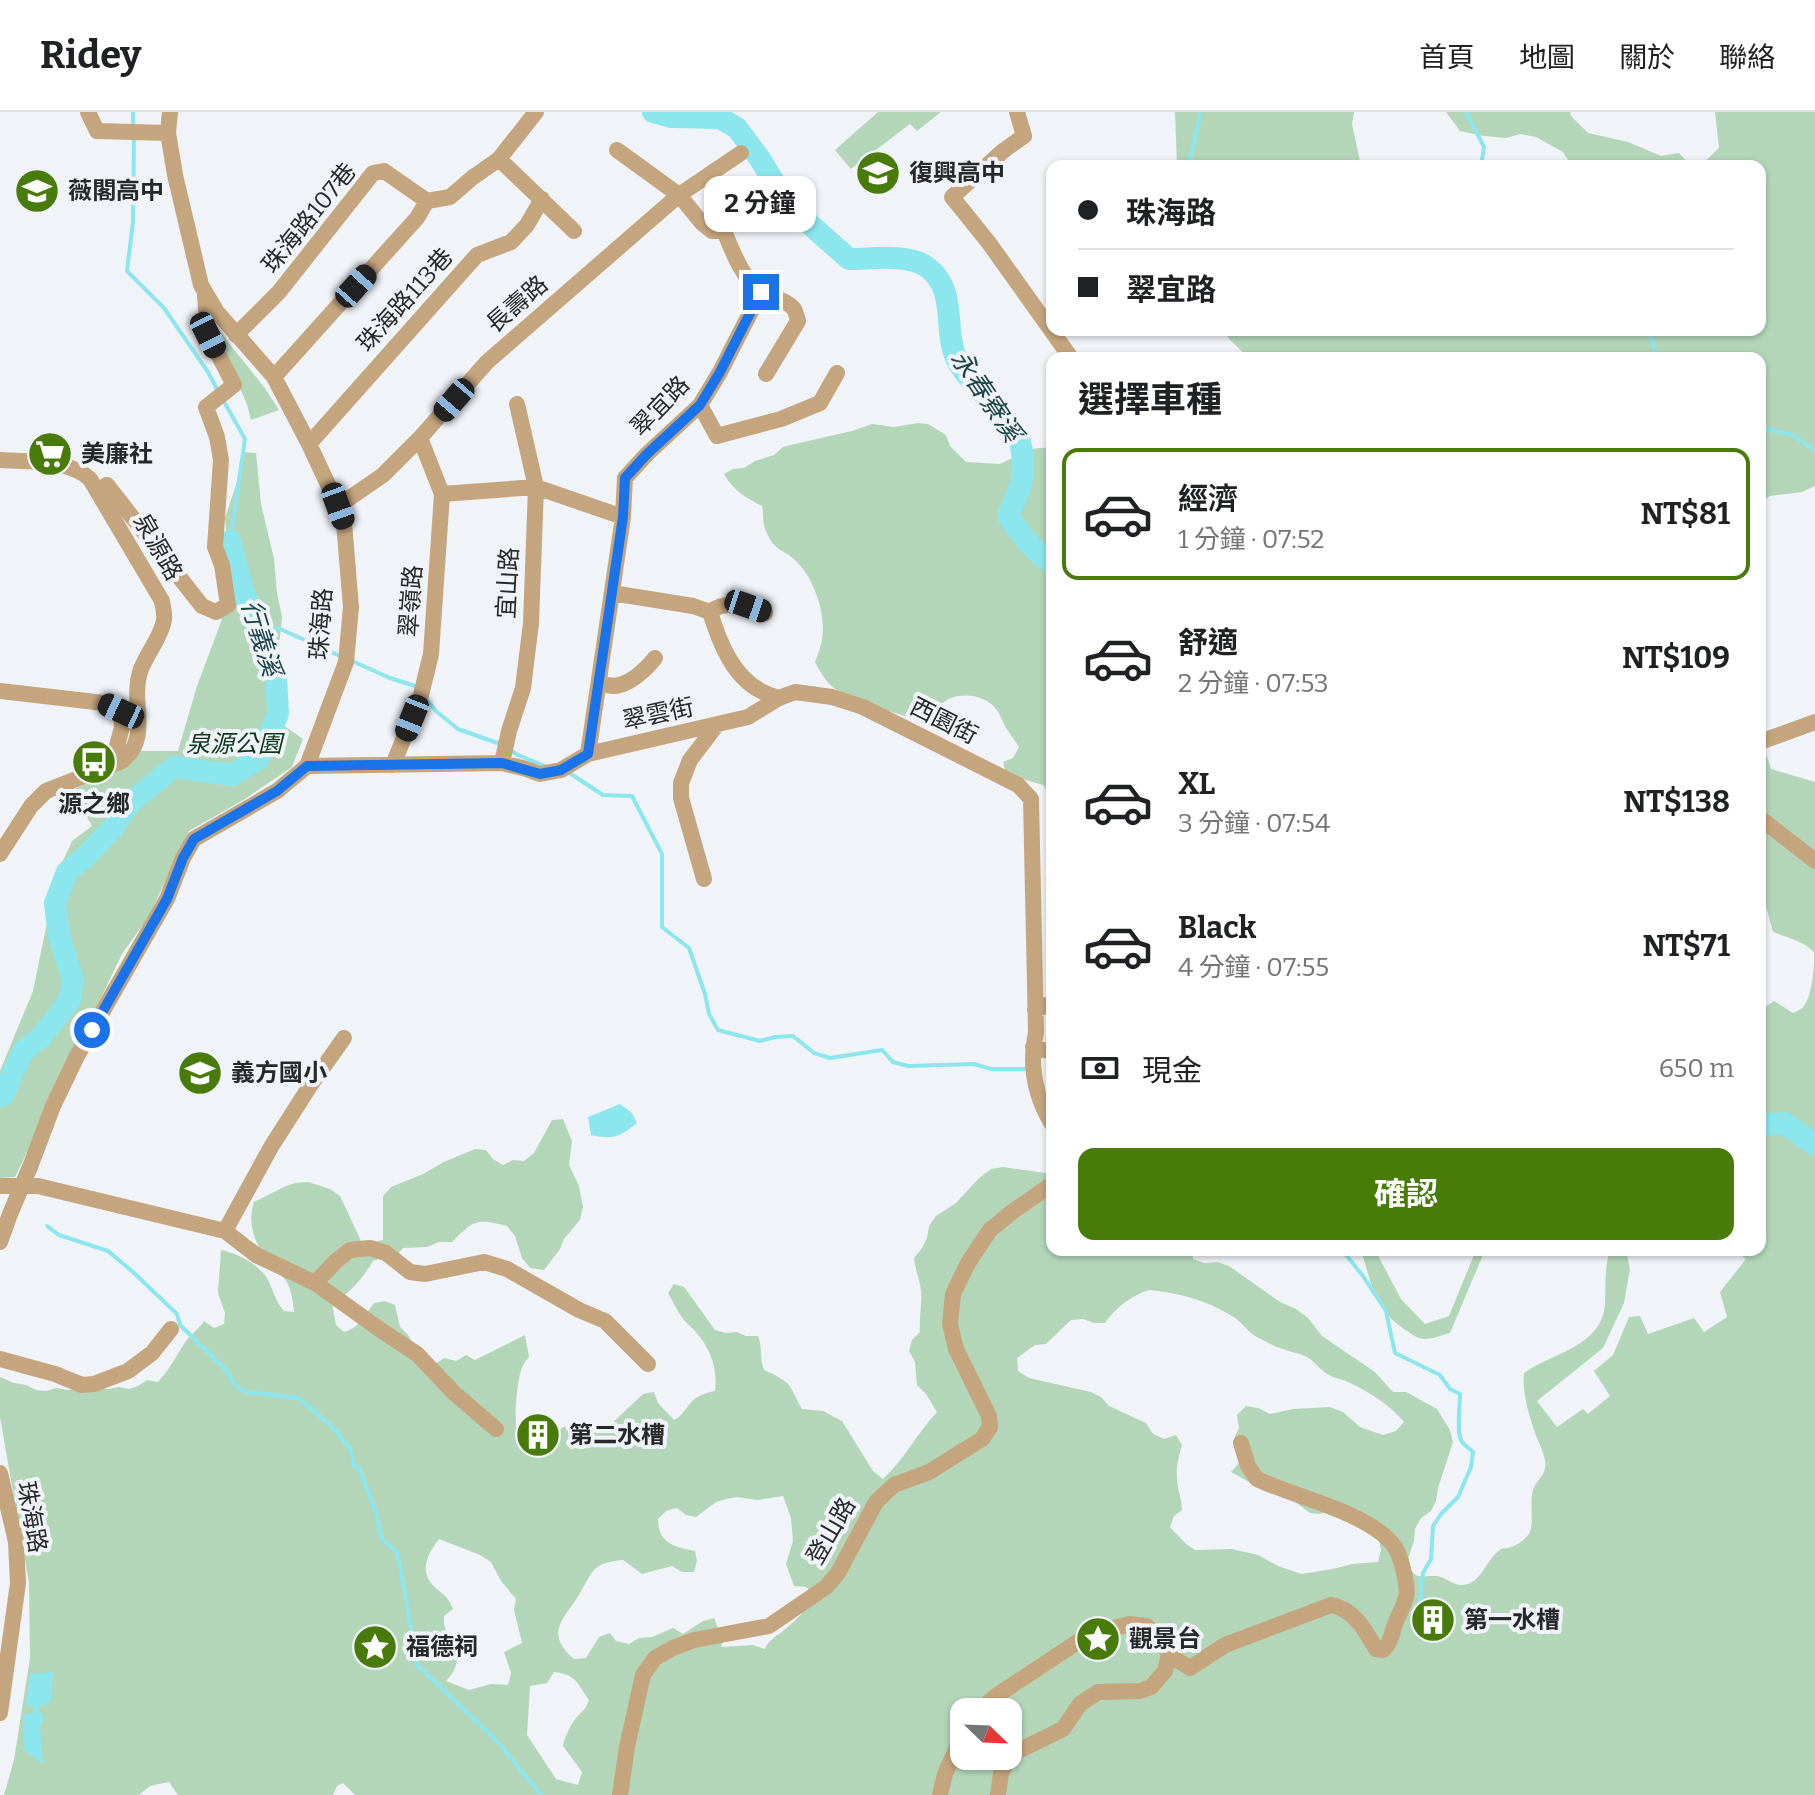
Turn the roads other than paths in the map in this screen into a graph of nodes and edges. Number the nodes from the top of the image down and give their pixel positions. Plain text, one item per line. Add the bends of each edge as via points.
1 (88, 112) edge
2 (170, 112) edge
3 (536, 112) edge
4 (1017, 112) edge
5 (168, 133) junction
6 (617, 150) dead end
7 (741, 153) dead end
8 (499, 159) junction
9 (764, 187) dead end
10 (679, 195) junction
11 (542, 199) junction
12 (427, 201) junction
13 (574, 231) dead end
14 (724, 231) junction
15 (761, 292) junction
16 (205, 293) junction
17 (1046, 323) edge
18 (236, 335) junction
19 (837, 373) dead end
20 (766, 374) dead end
21 (274, 377) junction
22 (517, 404) dead end
23 (700, 405) junction
24 (420, 438) junction
25 (309, 444) junction
26 (0, 460) edge
27 (536, 487) junction
28 (98, 491) junction
29 (442, 494) junction
30 (338, 506) junction
31 (623, 517) junction
32 (612, 593) junction
33 (710, 612) junction
34 (765, 613) dead end
35 (655, 658) dead end
36 (599, 681) junction
37 (0, 691) edge
38 (779, 698) junction
39 (1815, 722) edge
40 (716, 726) junction
41 (1766, 740) edge
42 (588, 754) junction
43 (122, 761) junction
44 (502, 763) junction
45 (393, 765) junction
46 (307, 766) junction
47 (1766, 823) edge
48 (0, 854) edge
49 (1815, 861) edge
50 (704, 879) dead end
51 (1046, 1005) edge
52 (1035, 1010) junction
53 (344, 1038) dead end
54 (1033, 1047) junction
55 (1046, 1050) edge
56 (1046, 1115) edge
57 (22, 1185) junction
58 (0, 1186) edge
59 (1046, 1188) edge
60 (225, 1231) junction
61 (0, 1242) edge
62 (315, 1283) junction
63 (171, 1329) dead end
64 (0, 1359) edge
65 (648, 1364) dead end
66 (496, 1429) dead end
67 (1241, 1443) dead end
68 (0, 1473) edge
69 (1169, 1655) junction
70 (994, 1698) edge
71 (0, 1713) edge
72 (950, 1763) edge
73 (620, 1795) edge
74 (940, 1795) edge
75 (998, 1795) edge

1 - 5 street via 97,131
2 - 5 street, 珠海路
3 - 8 street
4 - 17 street via 1024,136 952,197
5 - 16 street, 珠海路
6 - 10 street
7 - 10 street, 長壽路
8 - 11 street
8 - 12 street via 450,197
9 - 14 street
10 - 14 street via 702,223 712,231
10 - 24 street, 長壽路 via 487,362
11 - 13 street
11 - 25 street, 珠海路113巷 via 511,242 477,255
12 - 18 street, 珠海路107巷 via 384,171 373,173 279,292
12 - 21 street
14 - 15 street via 737,261
15 - 20 street via 794,309 798,321
15 - 23 street, 翠宜路
16 - 18 street, 珠海路
16 - 28 street via 208,335 234,385 206,407 221,460 215,547 228,605 216,612 202,606 107,485
18 - 21 street, 珠海路
19 - 23 street via 820,403 717,436
21 - 25 street, 珠海路
22 - 27 street, 宜山路
23 - 31 street, 翠宜路 via 625,478
24 - 29 street, 翠嶺路
24 - 30 street, 長壽路 via 383,475
25 - 30 street, 珠海路
26 - 28 street, 泉源路 via 69,466 82,471
27 - 29 street
27 - 31 street
27 - 44 street, 宜山路 via 523,688
28 - 43 street, 泉源路 via 164,613 138,683 140,729 131,754
29 - 45 street, 翠嶺路 via 431,654
30 - 46 street, 珠海路 via 351,607 346,662
31 - 32 street, 翠宜路
32 - 33 street
32 - 36 street, 翠宜路
33 - 34 street via 728,604
33 - 38 street via 722,647 746,680
35 - 36 street via 644,672 618,686
36 - 42 street, 翠宜路
37 - 43 street via 104,703 121,711 117,746
38 - 40 street, 翠雲街 via 748,717
38 - 52 street, 西園街 via 795,692 863,707 1018,785 1031,799
39 - 41 street
40 - 42 street, 翠雲街
40 - 50 street via 690,760 681,783
42 - 44 street, 翠雲街 via 561,770 540,774
43 - 48 street via 46,791
44 - 45 street, 翠雲街
45 - 46 street, 翠雲街
46 - 57 street, 珠海路 via 277,791 194,839 167,899 77,1056
47 - 49 street
51 - 52 street
52 - 54 street, 西園街
53 - 60 street via 271,1147
54 - 55 street
54 - 56 street via 1035,1086
57 - 58 street
57 - 60 street
57 - 61 street, 珠海路
59 - 73 street, 登山路 via 990,1230 953,1294 950,1324 956,1349 989,1416 990,1427 982,1439 929,1472 894,1485 876,1502 826,1587 769,1626 694,1640 655,1658 643,1675
60 - 62 street via 256,1255
62 - 65 street via 350,1250 386,1253 410,1272 425,1274 484,1262 605,1321
62 - 66 street via 417,1354
63 - 64 street via 128,1371 94,1384 82,1385
67 - 69 street via 1257,1479 1370,1524 1391,1542 1405,1577 1406,1601 1383,1650 1376,1649 1355,1617 1331,1605 1225,1645 1190,1668
68 - 71 street, 珠海路 via 16,1542 18,1583
69 - 70 street via 1147,1626 1130,1624 1079,1641
69 - 75 street via 1165,1671 1151,1687 1098,1692 1080,1704 1063,1729 1012,1754 1001,1773
72 - 74 street

